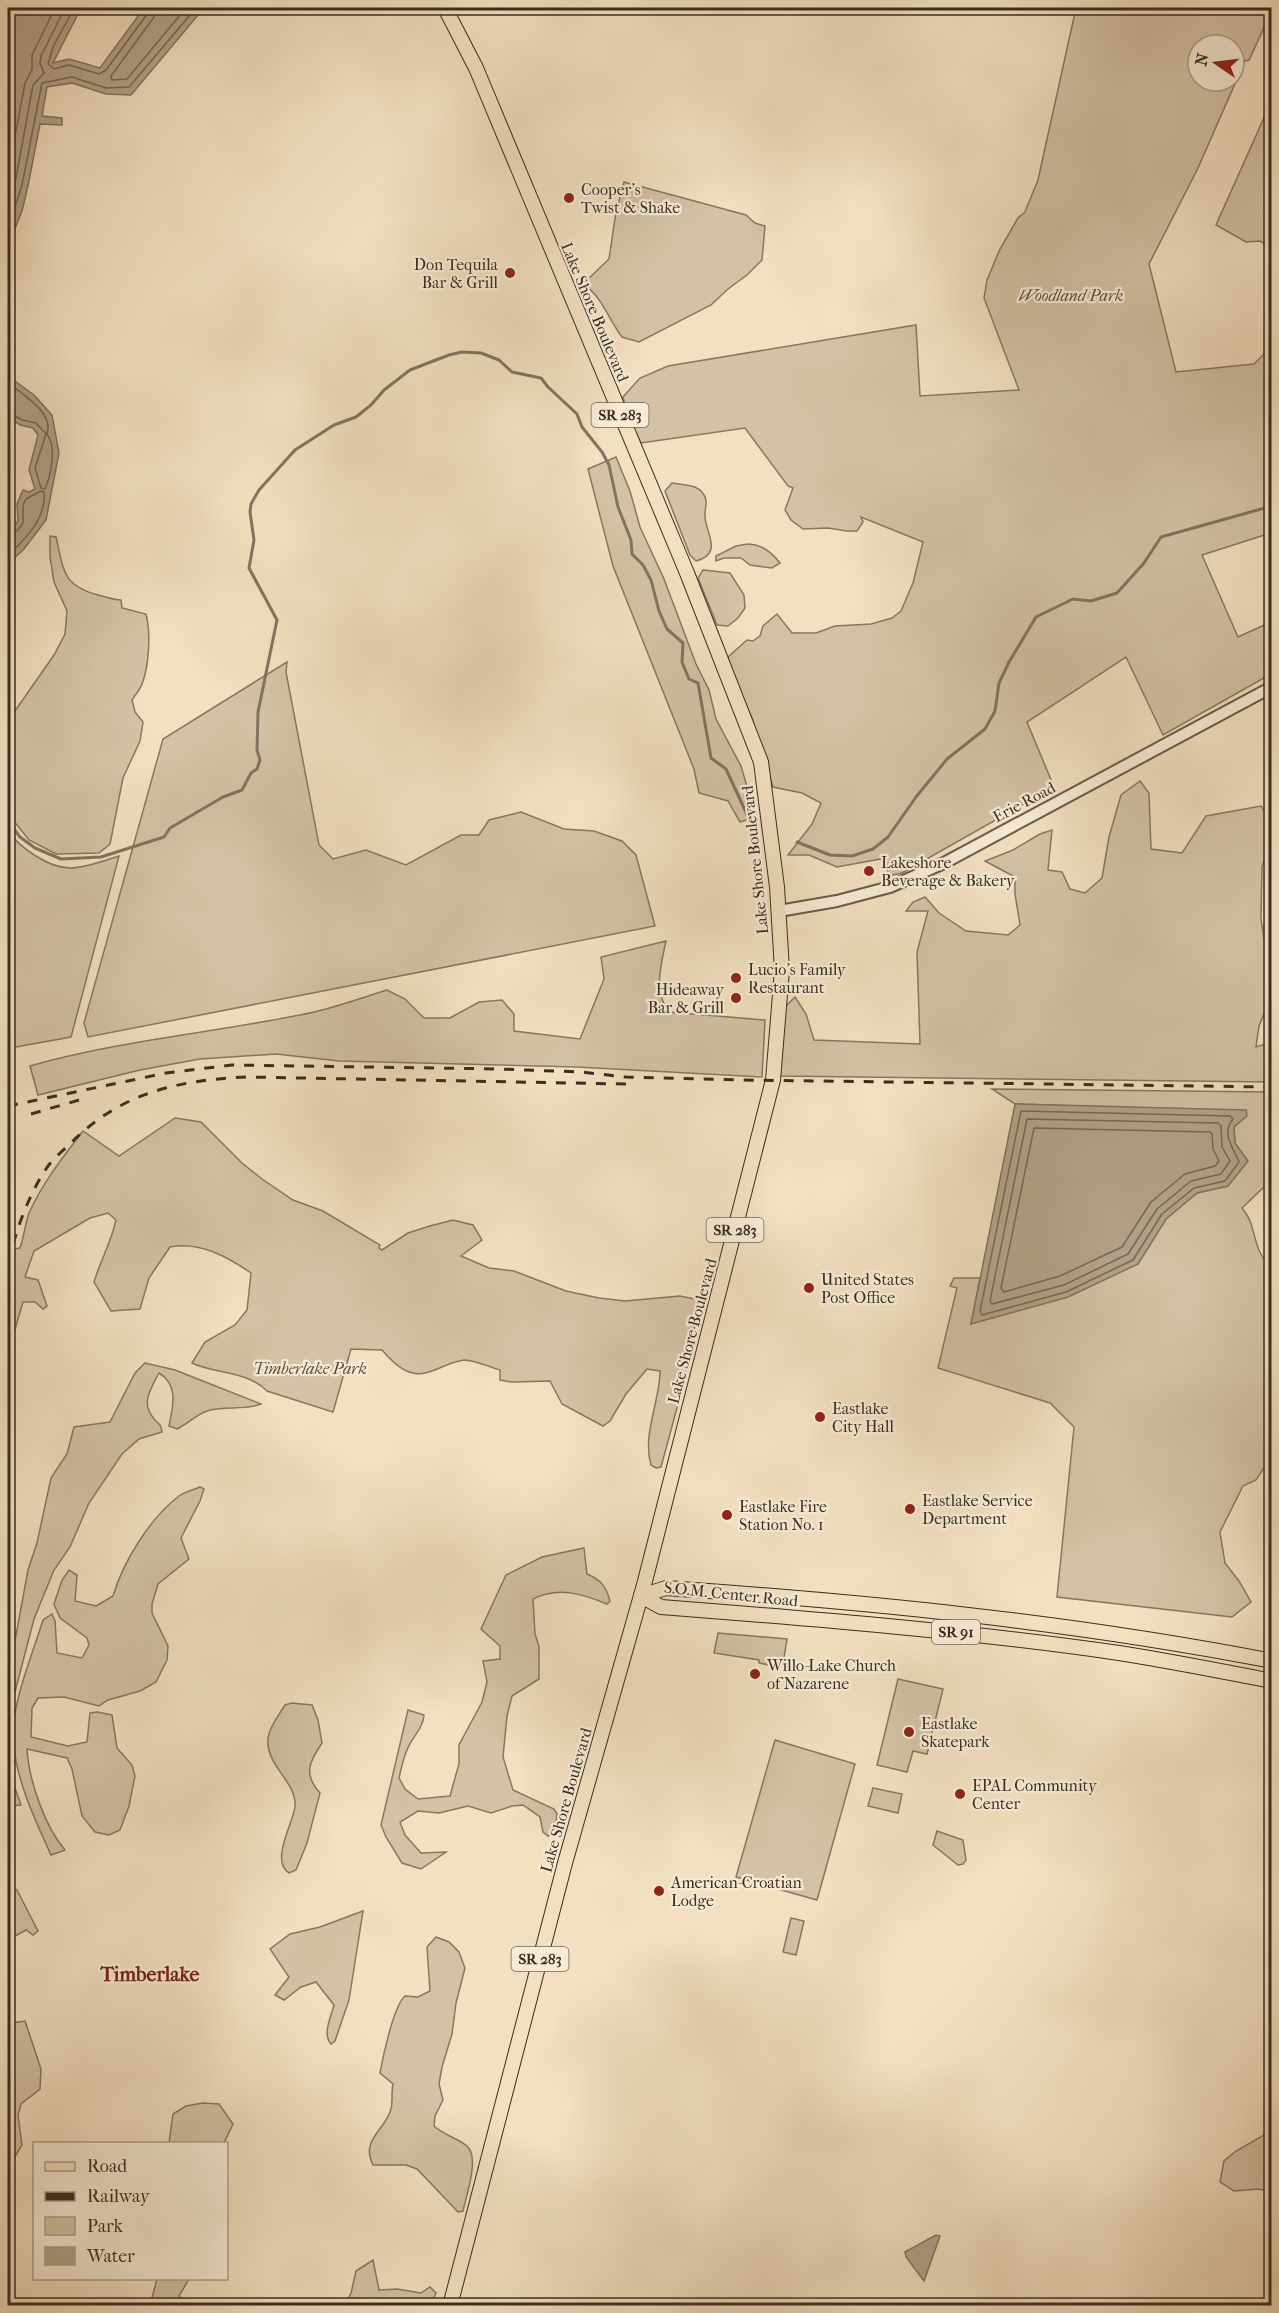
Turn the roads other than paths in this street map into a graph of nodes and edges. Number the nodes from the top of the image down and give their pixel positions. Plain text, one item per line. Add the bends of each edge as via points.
1 (445, 8) edge
2 (1272, 687) edge
3 (779, 912) junction
4 (641, 1596) junction
5 (1272, 1661) edge
6 (1272, 1681) edge
7 (450, 2306) edge

1 - 3 main road, Lake Shore Boulevard / SR 283 via 476,68 687,573 761,762
2 - 3 street, Erie Road via 933,868 890,887
3 - 4 main road, Lake Shore Boulevard / SR 283 via 782,970 773,1080
4 - 5 main road, S.O.M. Center Road / SR 91 via 666,1588 881,1604 1124,1634
4 - 6 main road, S.O.M. Center Road / SR 91 via 661,1607 988,1636 1121,1653
4 - 7 main road, Lake Shore Boulevard / SR 283 via 565,1863

